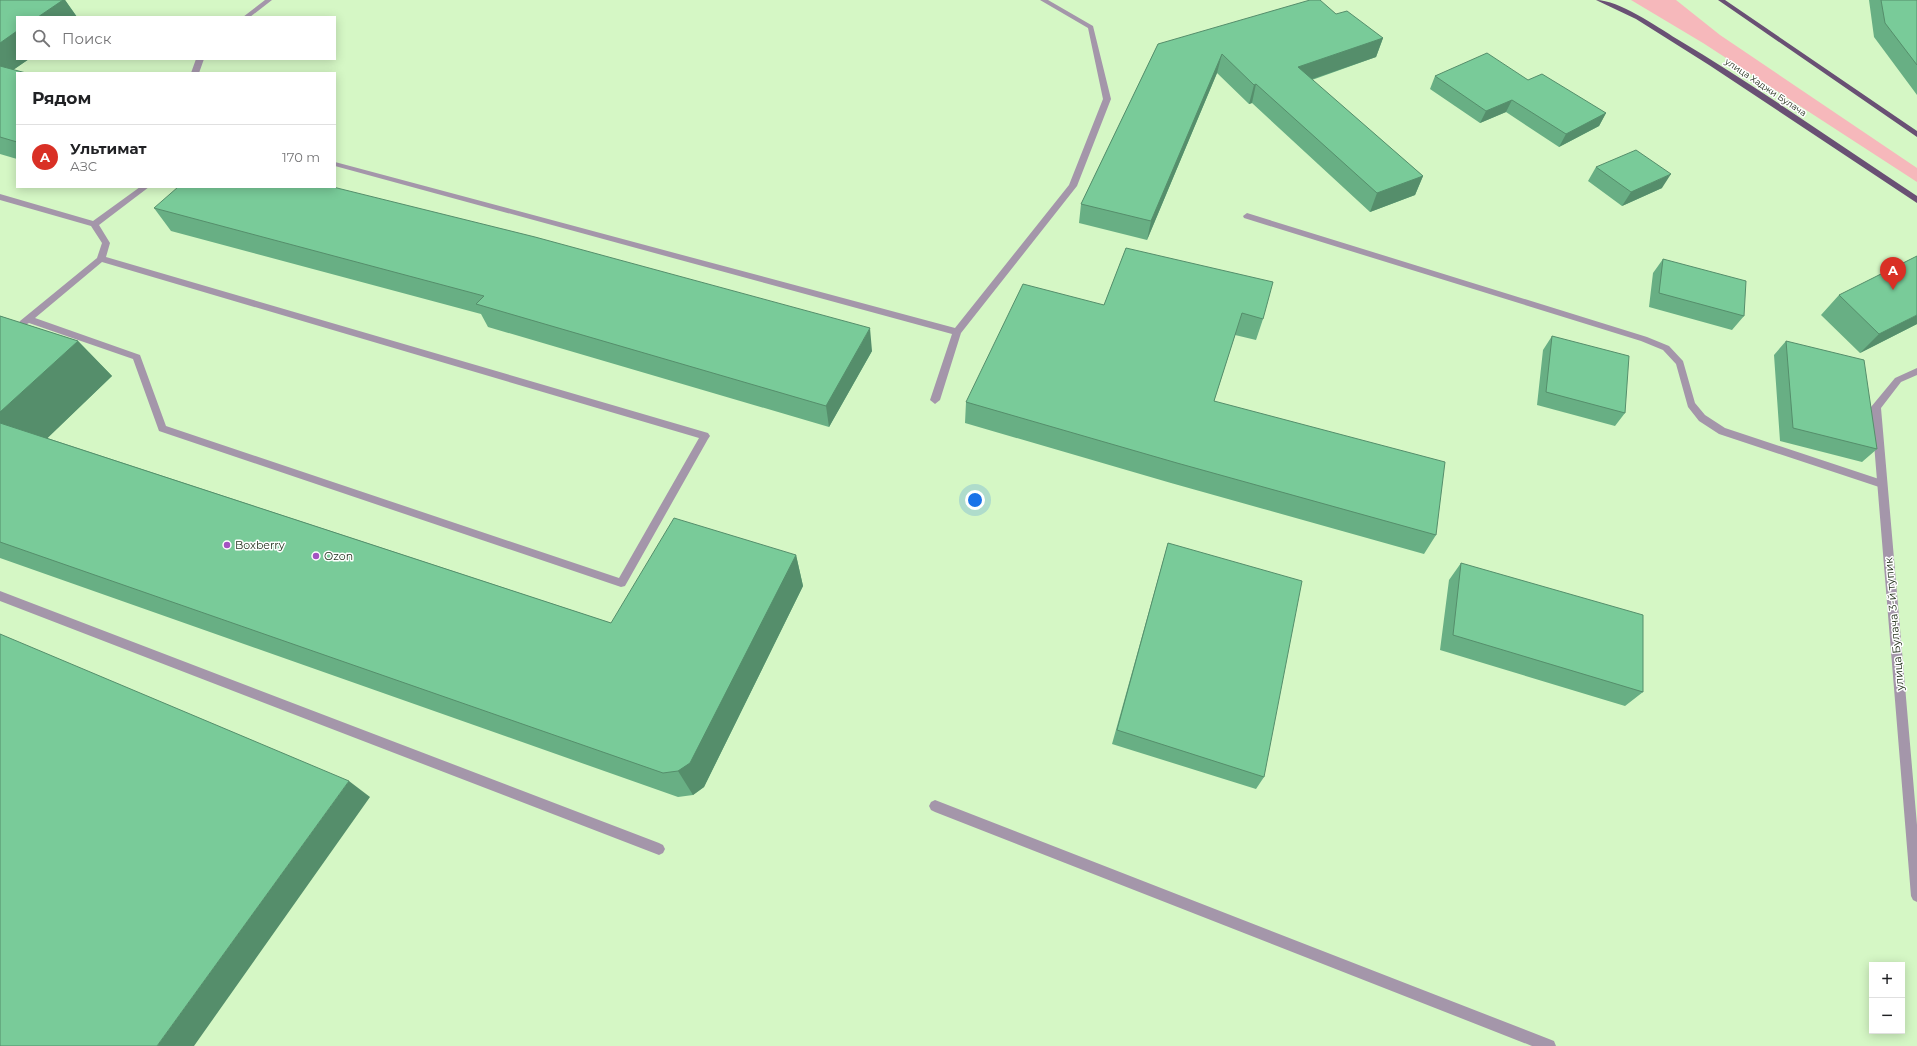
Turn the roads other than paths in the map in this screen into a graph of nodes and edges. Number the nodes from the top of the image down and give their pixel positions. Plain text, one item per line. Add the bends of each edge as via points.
1 (269, 0) edge
2 (1043, 0) edge
3 (1599, 0) edge
4 (1721, 0) edge
5 (247, 16) edge
6 (200, 60) edge
7 (195, 72) edge
8 (1917, 135) edge
9 (336, 164) edge
10 (144, 188) edge
11 (0, 197) edge
12 (1917, 200) edge
13 (1247, 216) dead end
14 (94, 224) junction
15 (101, 259) junction
16 (28, 319) junction
17 (16, 328) edge
18 (957, 332) junction
19 (1917, 371) edge
20 (935, 400) dead end
21 (1882, 484) junction
22 (0, 596) edge
23 (935, 806) dead end
24 (659, 849) dead end
25 (1917, 896) edge
26 (1549, 1046) edge

1 - 5 street
2 - 18 street via 1091,27 1108,99 1073,186
3 - 12 main road, улица Хаджи Булача via 1638,18 1712,63
4 - 8 main road
6 - 7 street
9 - 18 street
10 - 14 street
11 - 14 street
13 - 21 street via 1666,348 1680,363 1691,404 1702,418 1722,431
14 - 15 street via 106,243
15 - 16 street
15 - 16 street via 705,436 621,582 162,428 137,357
16 - 17 street
18 - 20 street
19 - 21 street, улица Булача 3-й тупик via 1898,380 1876,407
21 - 25 street, улица Булача 3-й тупик
22 - 24 street
23 - 26 street

